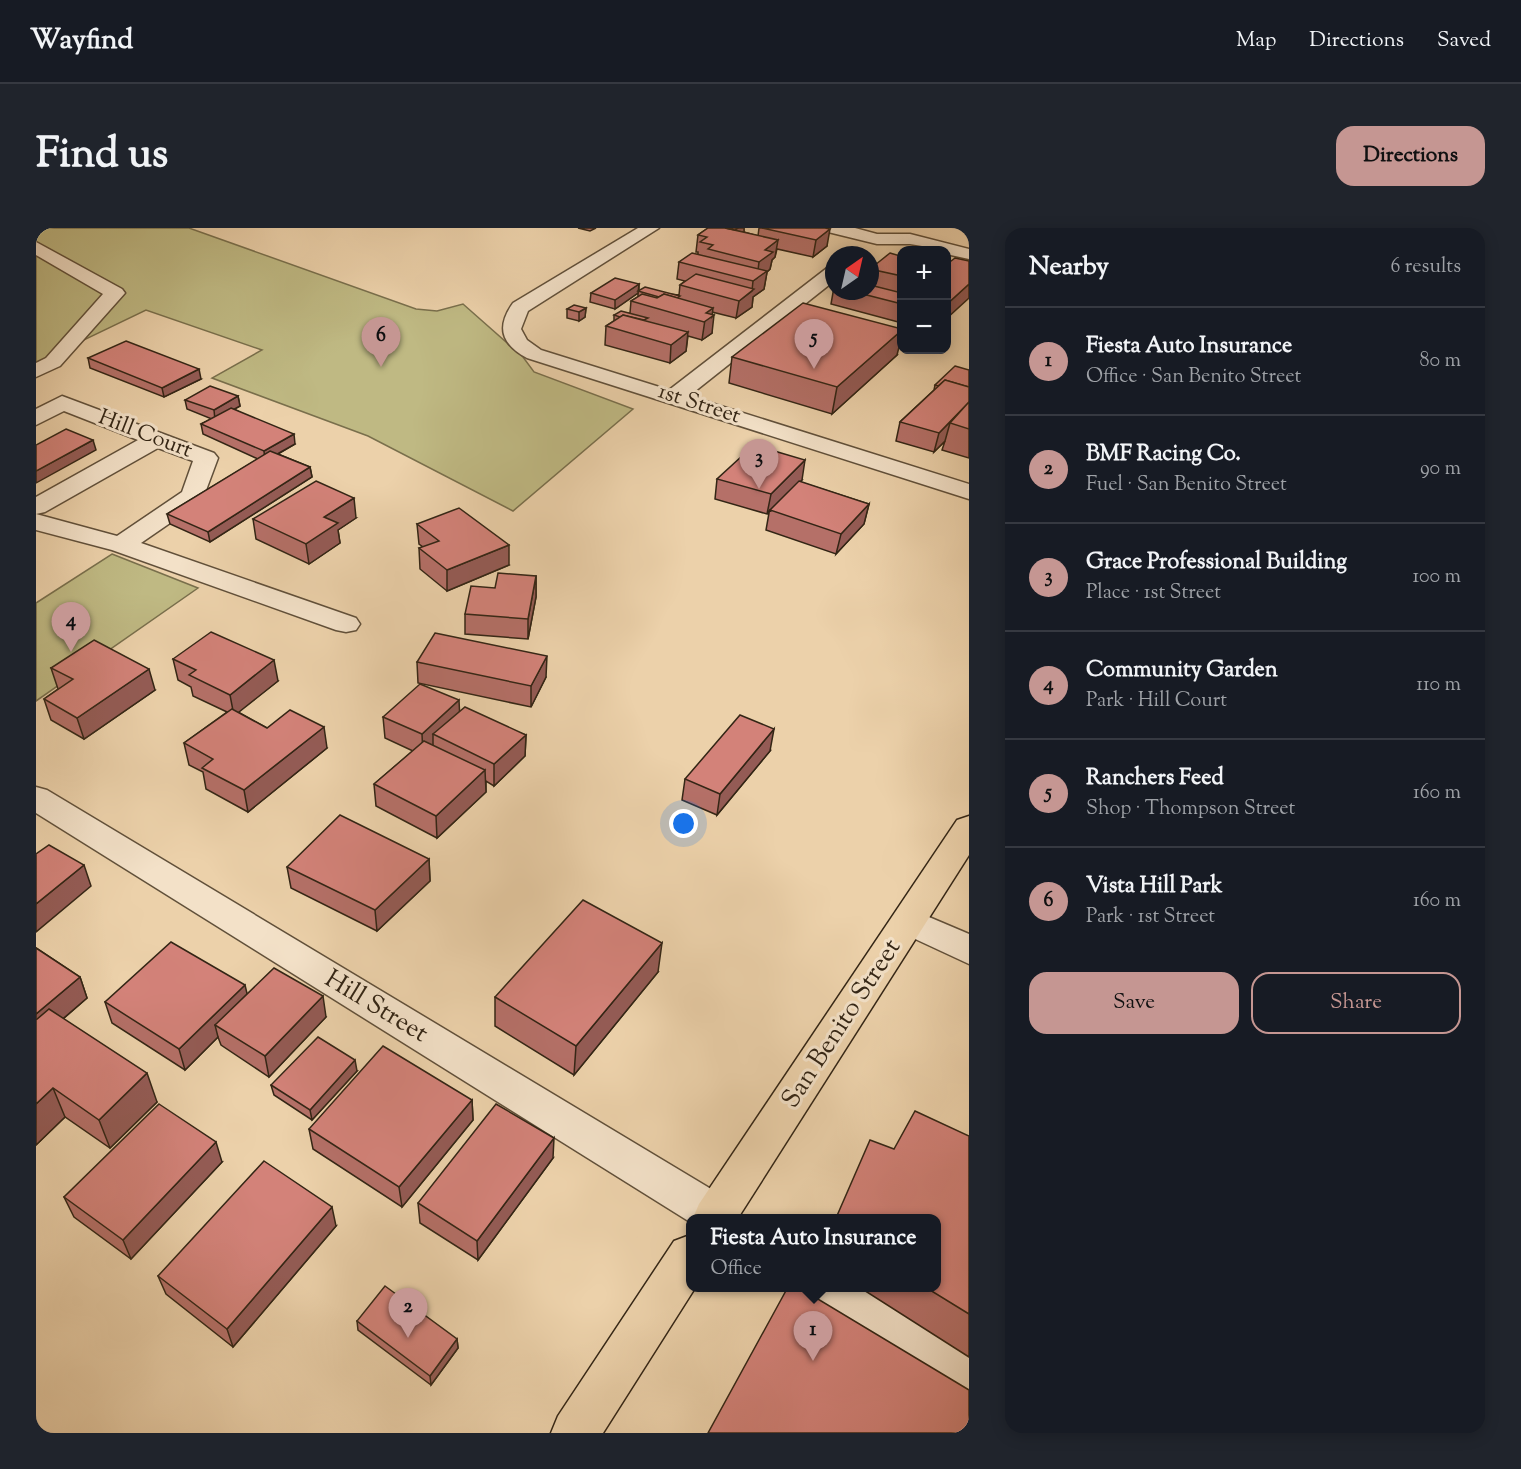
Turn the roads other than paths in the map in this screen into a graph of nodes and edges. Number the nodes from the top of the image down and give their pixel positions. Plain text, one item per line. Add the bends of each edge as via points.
1 (650, 228) edge
2 (834, 228) edge
3 (894, 228) edge
4 (877, 239) junction
5 (868, 246) edge
6 (36, 247) edge
7 (897, 247) edge
8 (969, 254) edge
9 (951, 262) edge
10 (969, 266) edge
11 (825, 279) edge
12 (36, 371) edge
13 (674, 397) junction
14 (36, 418) edge
15 (157, 438) junction
16 (969, 492) edge
17 (36, 507) edge
18 (36, 522) edge
19 (121, 545) junction
20 (346, 624) dead end
21 (36, 798) edge
22 (969, 828) edge
23 (910, 922) junction
24 (969, 950) edge
25 (712, 1214) edge
26 (719, 1214) edge
27 (686, 1262) edge
28 (837, 1292) edge
29 (969, 1377) edge
30 (575, 1433) edge

1 - 13 street, 1st Street via 520,307 510,332 520,347 534,354
2 - 4 street
3 - 4 street
4 - 5 street
4 - 7 street
4 - 8 street via 910,239
6 - 12 street via 115,293 53,363
9 - 10 street
11 - 13 street
13 - 16 street, 1st Street
14 - 15 street, Hill Court via 62,403
15 - 17 street
15 - 19 street, Hill Court via 206,458 193,496
18 - 19 street
19 - 20 street
21 - 25 street, Hill Street
22 - 23 main road, San Benito Street
23 - 24 street
23 - 26 main road, San Benito Street
27 - 30 main road
28 - 29 street

